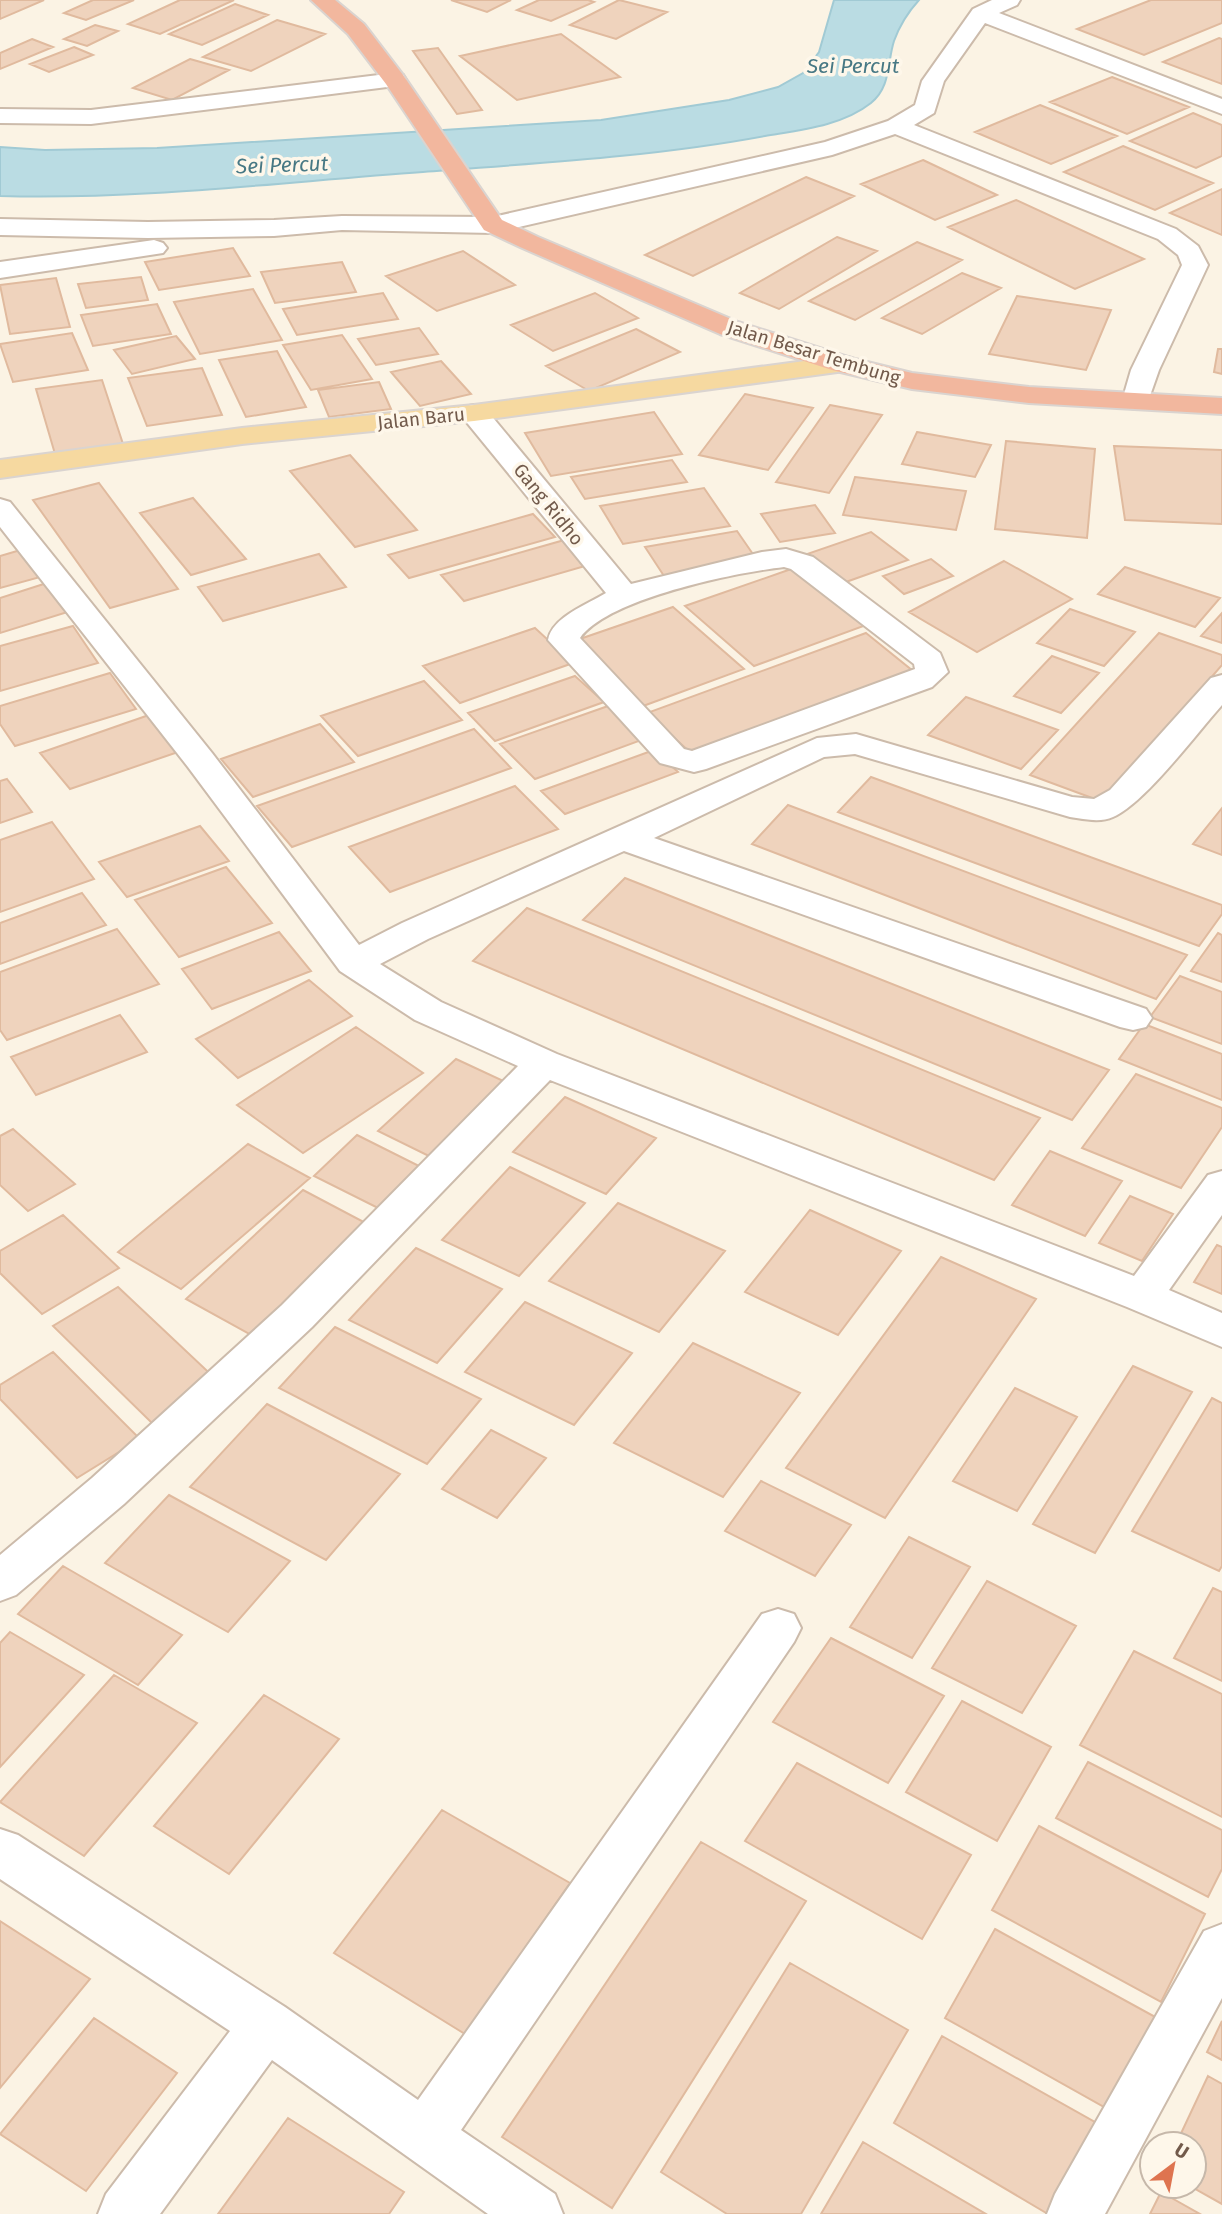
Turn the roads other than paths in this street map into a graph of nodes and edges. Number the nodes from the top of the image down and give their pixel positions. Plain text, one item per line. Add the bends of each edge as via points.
1 (322, 0) edge
2 (1009, 0) edge
3 (981, 14) junction
4 (401, 88) junction
5 (1222, 107) edge
6 (0, 116) edge
7 (896, 126) junction
8 (485, 214) junction
9 (0, 227) edge
10 (274, 228) junction
11 (0, 270) edge
12 (842, 364) junction
13 (1136, 401) junction
14 (1222, 405) edge
15 (474, 413) junction
16 (0, 469) edge
17 (0, 508) edge
18 (624, 595) junction
19 (1222, 685) edge
20 (623, 839) junction
21 (353, 963) junction
22 (1133, 1018) dead end
23 (544, 1063) junction
24 (1222, 1185) edge
25 (1142, 1296) junction
26 (1222, 1331) edge
27 (0, 1582) edge
28 (778, 1628) dead end
29 (0, 1851) edge
30 (1222, 1948) edge
31 (266, 2025) junction
32 (426, 2135) junction
33 (125, 2214) edge
34 (535, 2214) edge
35 (1074, 2214) edge

1 - 4 highway via 356,29
2 - 3 street
3 - 5 street
3 - 7 street via 933,81 926,108
4 - 6 street via 91,117
4 - 8 highway
7 - 8 street via 820,151
7 - 13 street via 1167,234 1189,251 1195,265 1145,370
8 - 10 street
8 - 12 highway, Jalan Besar Tembung via 729,328
9 - 10 street
10 - 11 street
12 - 13 highway, Jalan Besar Tembung via 912,381 1028,395
12 - 15 main road, Jalan Baru
13 - 14 highway, Jalan Besar Tembung
15 - 16 main road, Jalan Baru via 243,436
15 - 18 street, Gang Ridho
17 - 21 street via 200,760
18 - 18 street via 576,624 564,640 672,756 687,761 703,761 932,672 929,660 794,560 762,561
19 - 20 street via 1122,797 1100,810 1070,807 856,744 835,745 800,754
20 - 21 street via 415,930
20 - 22 street
21 - 23 street via 428,1011
23 - 25 street
23 - 27 street via 297,1316 108,1491
24 - 25 street
25 - 26 street
28 - 32 street
29 - 31 street
30 - 35 street
31 - 32 street
31 - 33 street
32 - 34 street

